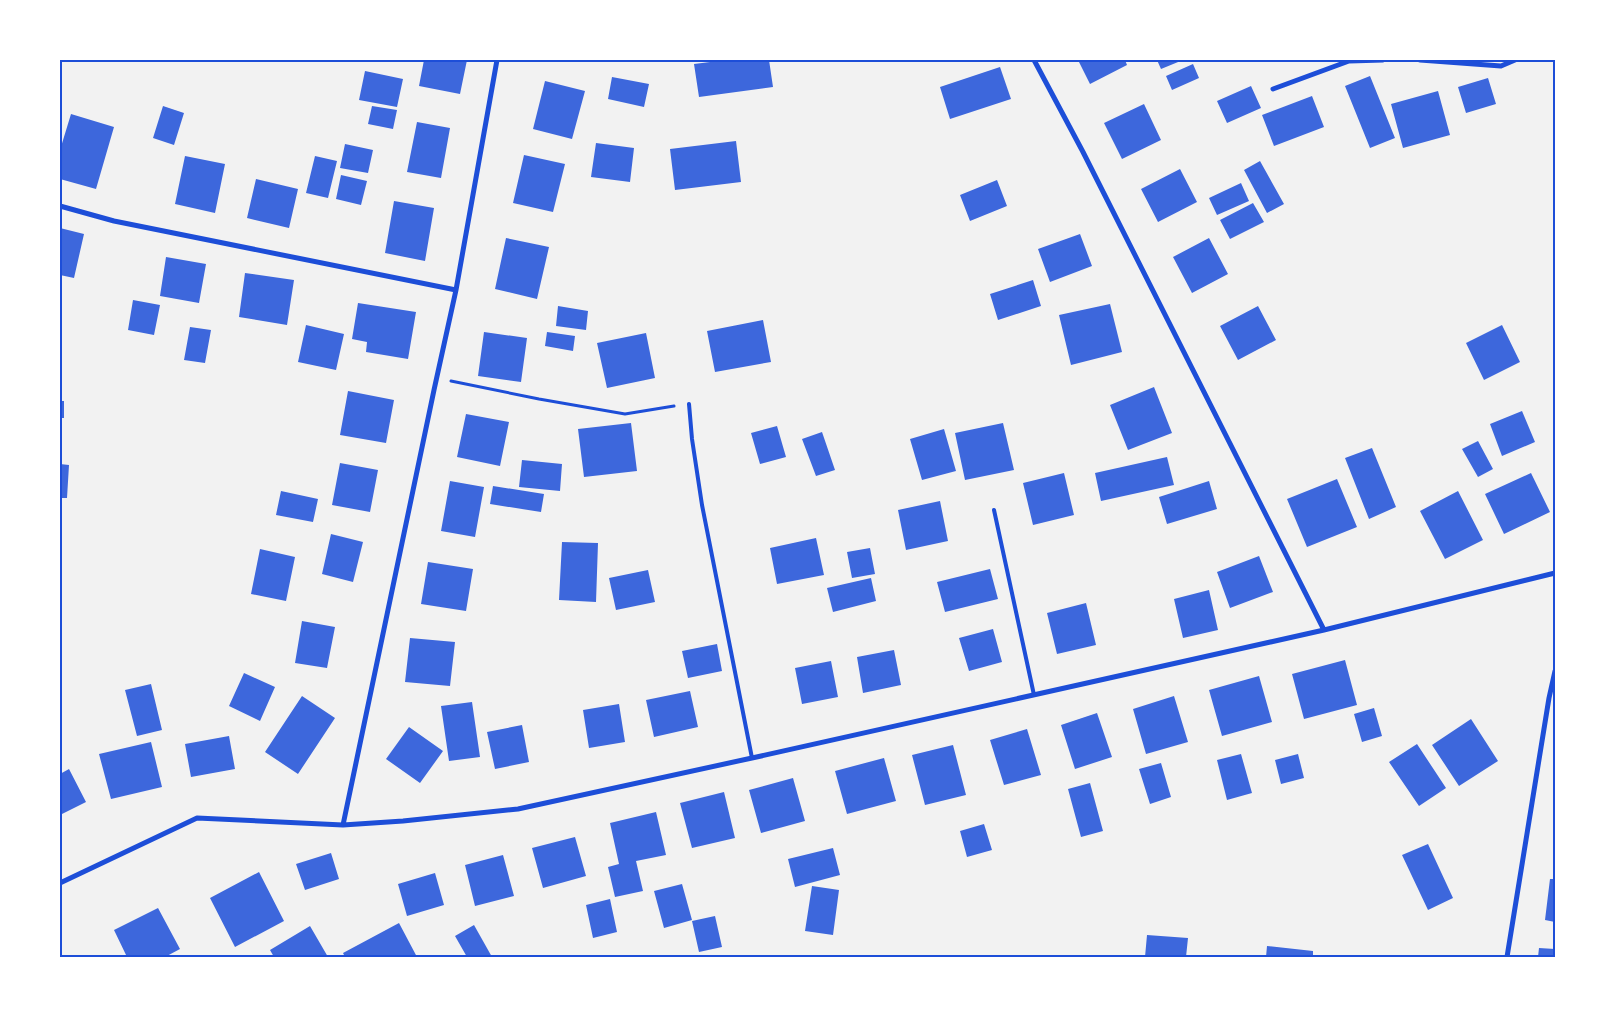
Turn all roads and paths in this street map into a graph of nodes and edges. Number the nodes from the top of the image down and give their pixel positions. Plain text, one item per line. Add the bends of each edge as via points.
1 (497, 60) edge
2 (1034, 60) edge
3 (1383, 60) edge
4 (1420, 60) edge
5 (1515, 60) edge
6 (1273, 88) dead end
7 (60, 206) edge
8 (456, 290) junction
9 (437, 378) junction
10 (689, 404) joint
11 (994, 510) dead end
12 (1555, 573) edge
13 (1324, 630) junction
14 (1555, 671) edge
15 (1034, 695) junction
16 (752, 758) junction
17 (343, 825) junction
18 (60, 883) edge
19 (1507, 957) edge

1 - 8 street
2 - 13 street
3 - 6 street via 1349,61
4 - 5 street via 1501,66
7 - 8 street via 114,221
8 - 9 street
9 - 10 path via 625,414
9 - 17 street
10 - 16 lane via 702,505
11 - 15 lane
12 - 13 street
13 - 15 street
14 - 19 street
15 - 16 street
16 - 17 street via 518,809
17 - 18 street via 197,818

